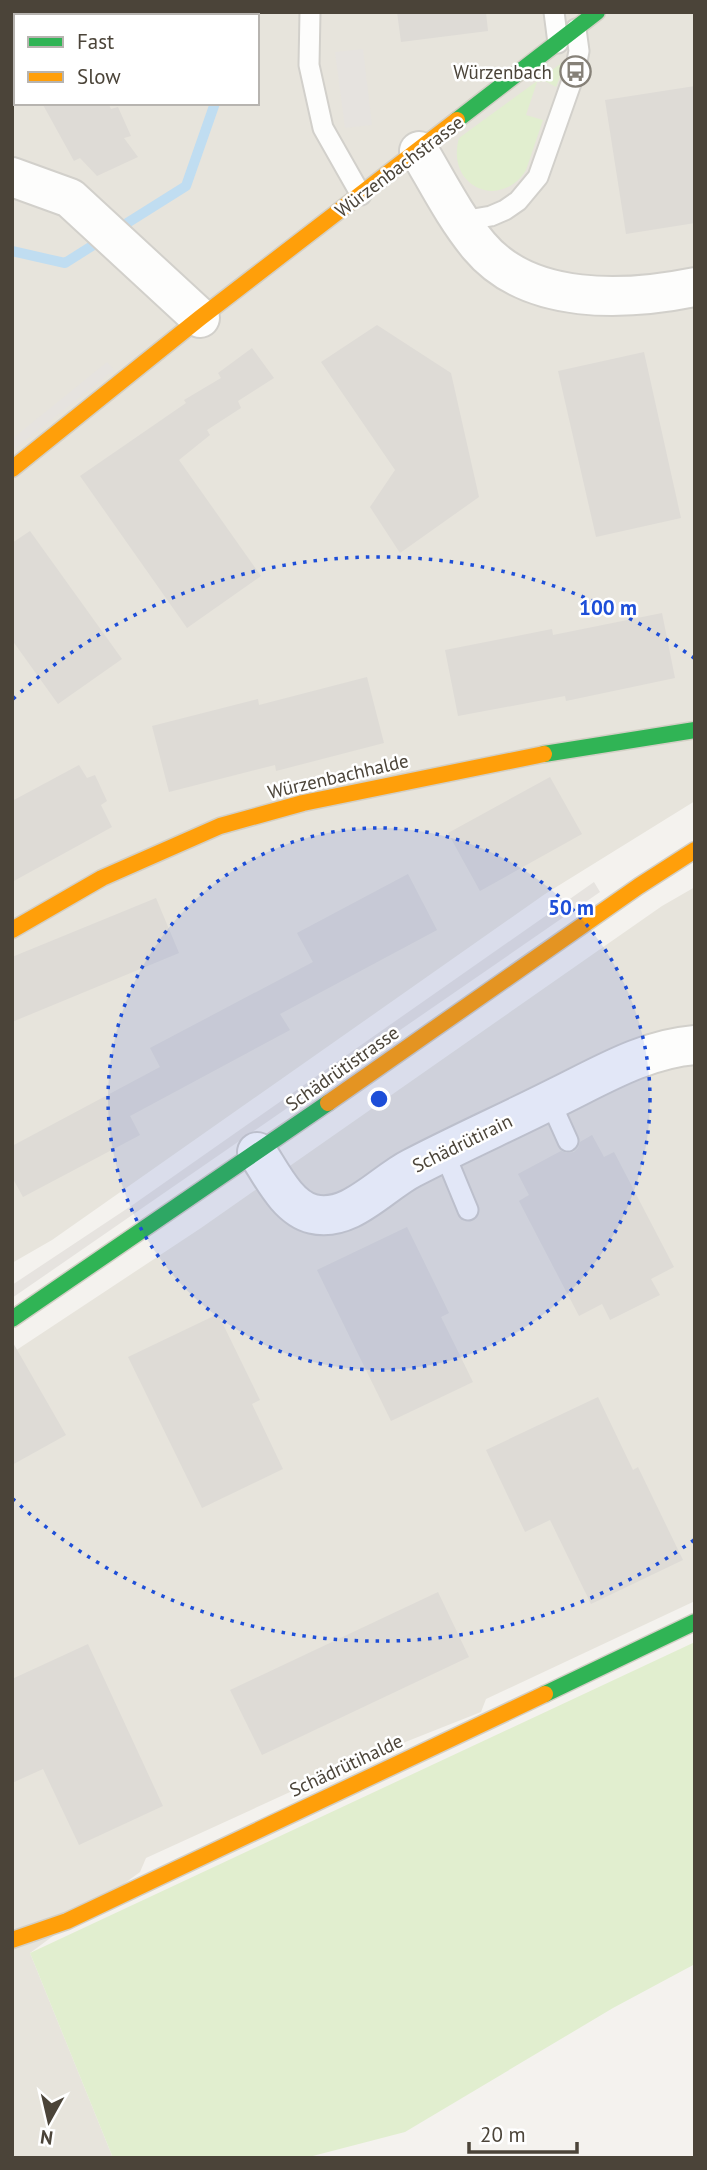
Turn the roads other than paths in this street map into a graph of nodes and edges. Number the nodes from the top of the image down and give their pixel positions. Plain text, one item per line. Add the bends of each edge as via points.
1 (310, 12) edge
2 (554, 12) edge
3 (597, 12) edge
4 (576, 29) junction
5 (558, 43) junction
6 (419, 151) junction
7 (12, 177) edge
8 (361, 195) junction
9 (461, 221) junction
10 (695, 287) edge
11 (200, 318) junction
12 (12, 469) edge
13 (695, 730) edge
14 (695, 850) edge
15 (12, 930) edge
16 (695, 1045) edge
17 (550, 1101) junction
18 (568, 1141) dead end
19 (257, 1152) junction
20 (444, 1152) junction
21 (468, 1210) dead end
22 (12, 1319) edge
23 (695, 1622) edge
24 (12, 1940) edge

1 - 8 lane via 309,65 323,128
2 - 5 lane
3 - 4 street, Würzenbachstrasse
4 - 5 street, Würzenbachstrasse
4 - 9 lane via 578,61 538,177 505,210
5 - 6 street, Würzenbachstrasse
6 - 8 street, Würzenbachstrasse
6 - 9 street
7 - 11 street via 70,198
8 - 11 street, Würzenbachstrasse
9 - 10 street via 505,270 553,290 654,295
11 - 12 street, Würzenbachstrasse
13 - 15 street, Würzenbachhalde via 500,762 303,803 220,826 102,878
14 - 19 street, Schädrütistrasse
16 - 17 street, Schädrütirain via 634,1059
17 - 18 lane
17 - 20 street, Schädrütirain
19 - 20 street, Schädrütirain via 291,1201 300,1209 322,1215 348,1209 408,1169
19 - 22 street, Schädrütistrasse
20 - 21 lane
23 - 24 street, Schädrütihalde via 79,1915

